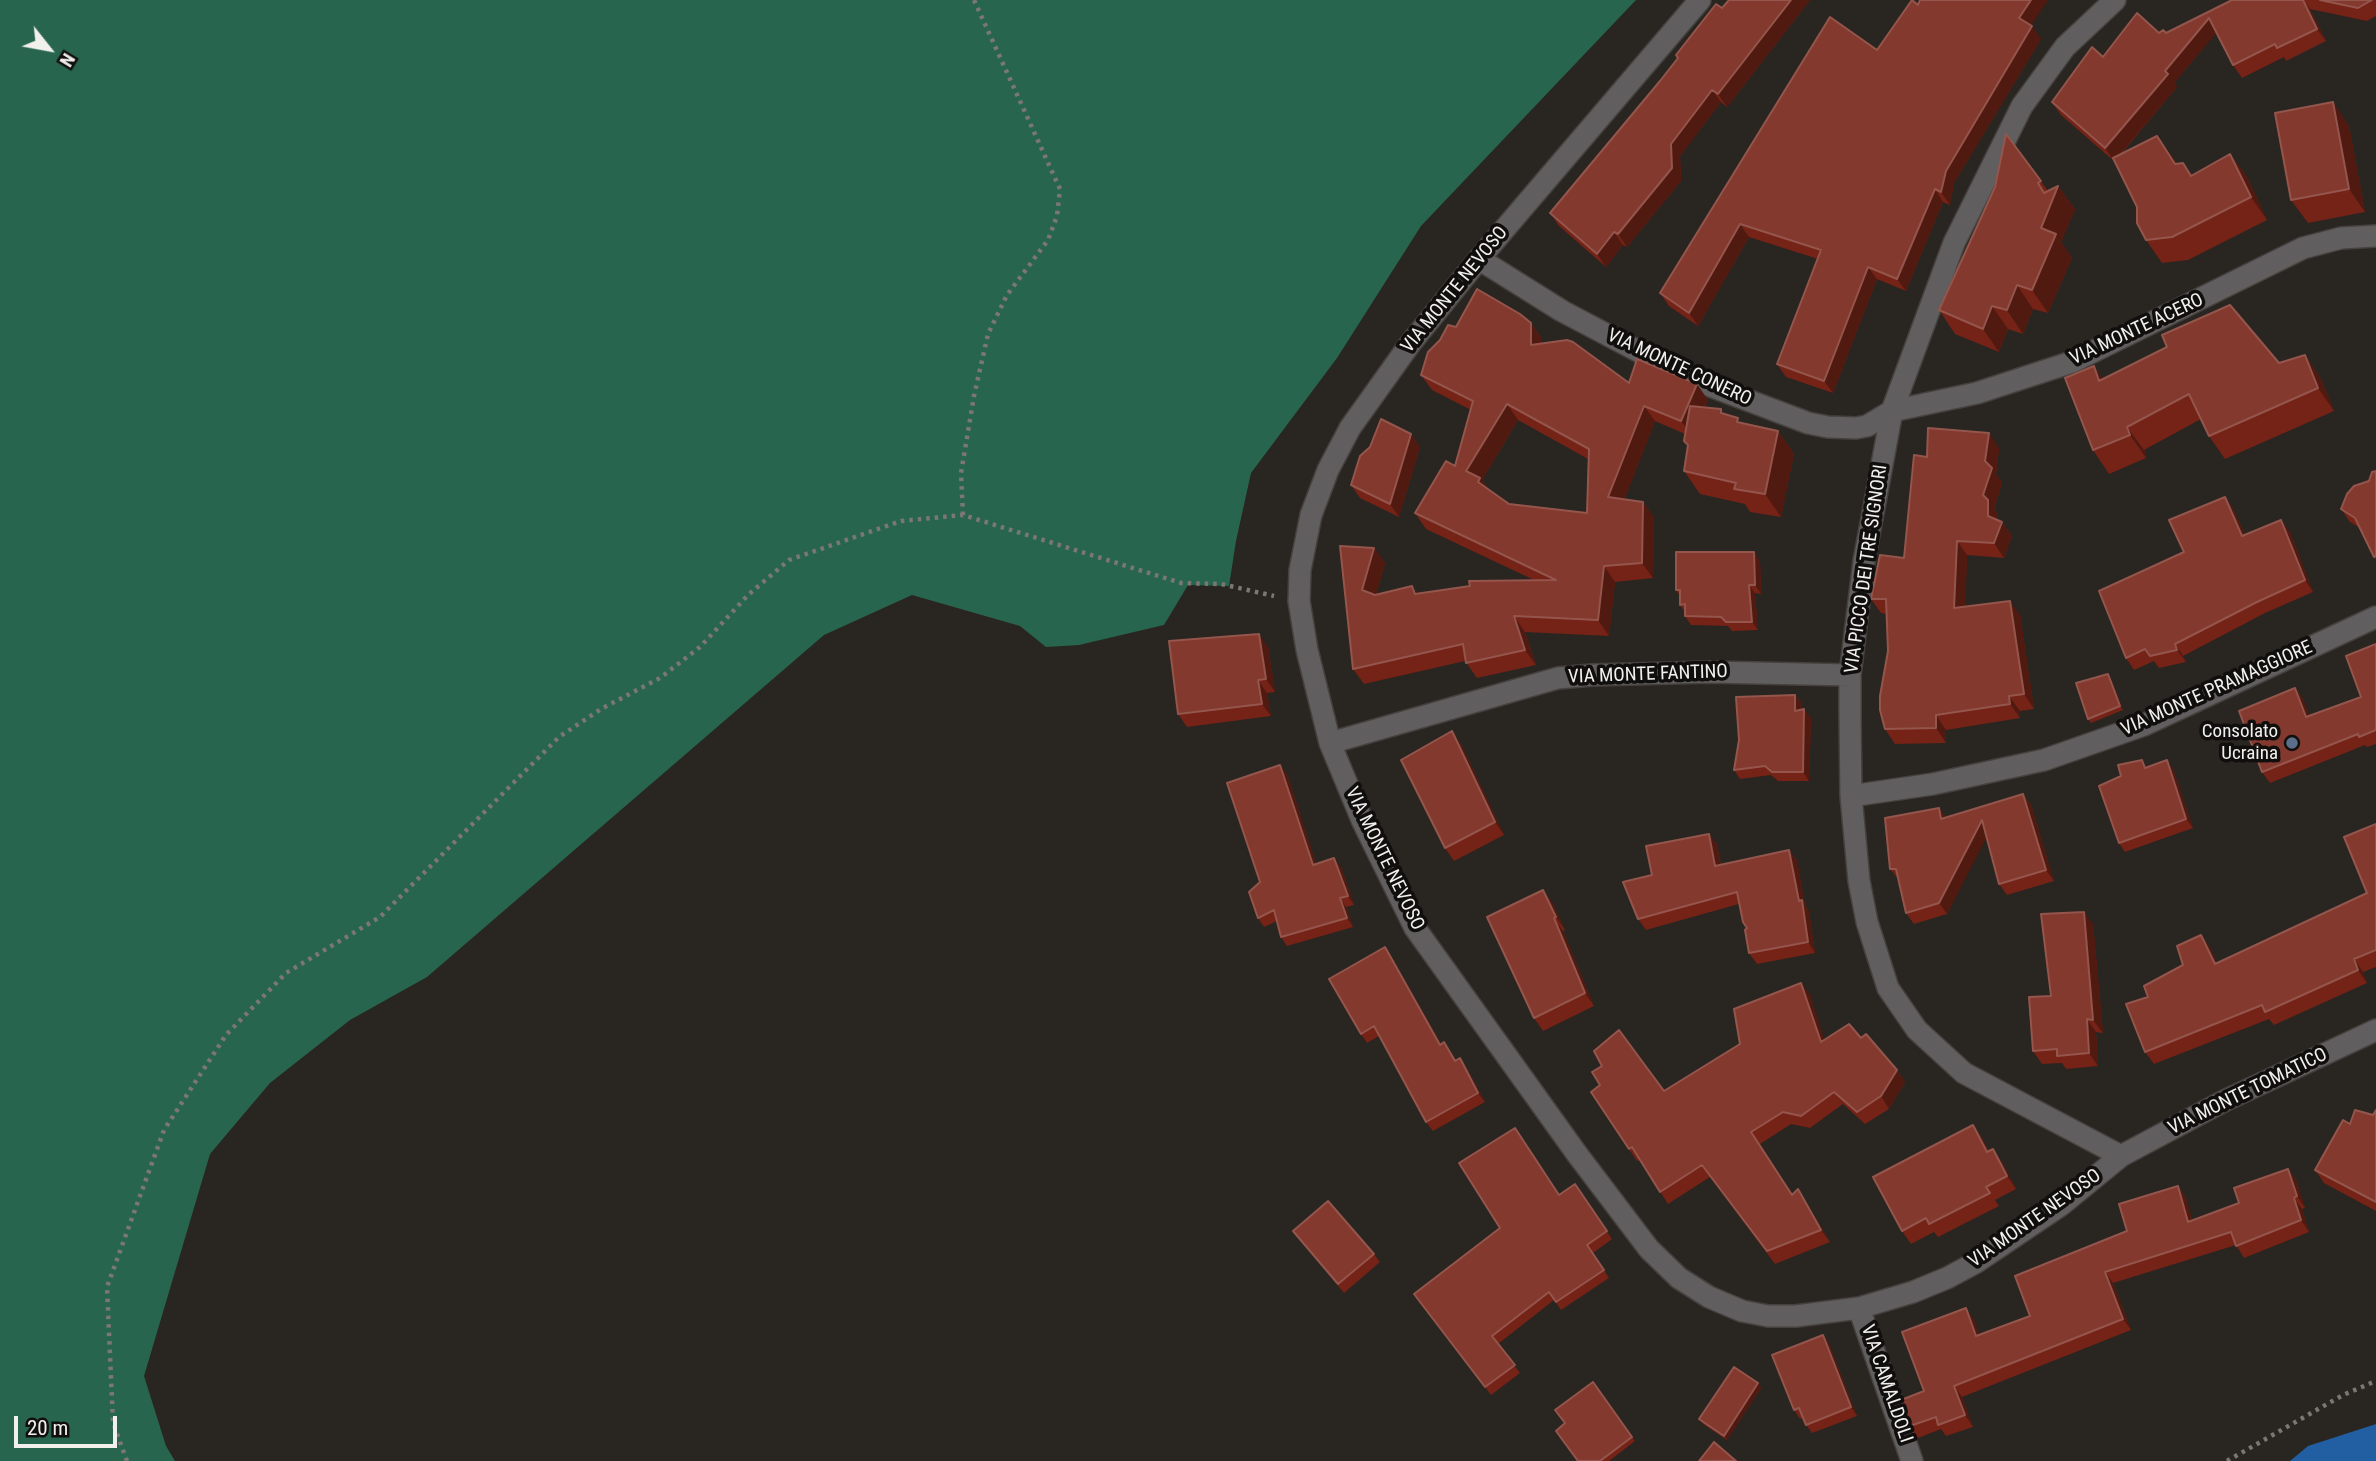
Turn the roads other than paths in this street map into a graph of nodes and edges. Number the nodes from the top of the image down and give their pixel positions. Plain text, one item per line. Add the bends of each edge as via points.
1 (1700, 0) edge
2 (2115, 0) edge
3 (2376, 236) edge
4 (1479, 259) junction
5 (1892, 411) junction
6 (2376, 618) edge
7 (1850, 675) junction
8 (1330, 743) junction
9 (1851, 796) junction
10 (2372, 1038) edge
11 (2121, 1156) junction
12 (1859, 1308) junction
13 (1912, 1461) edge

1 - 4 street, VIA MONTE NEVOSO
2 - 5 street, VIA PICCO DEI TRE SIGNORI via 2065,47 2021,106 1954,243
3 - 5 street, VIA MONTE ACERO via 2303,248 2072,362 1977,393
4 - 5 street, VIA MONTE CONERO via 1562,311 1743,400 1828,427 1867,426
4 - 8 street, VIA MONTE NEVOSO via 1395,364 1345,438 1311,515 1299,601
5 - 7 street, VIA PICCO DEI TRE SIGNORI via 1864,561
6 - 9 street, VIA MONTE PRAMAGGIORE via 2144,725 2044,760
7 - 8 street, VIA MONTE FANTINO via 1710,672 1558,678
7 - 9 street, VIA PICCO DEI TRE SIGNORI
8 - 12 street, VIA MONTE NEVOSO via 1415,928 1656,1256 1693,1288 1742,1311 1789,1316
9 - 11 street, VIA PICCO DEI TRE SIGNORI via 1867,922 1882,972 1901,1010 1934,1047 1975,1081
10 - 11 street, VIA MONTE TOMATICO via 2224,1101
11 - 12 street, VIA MONTE NEVOSO via 2061,1205 1975,1263 1913,1292
12 - 13 street, VIA CAMALDOLI

